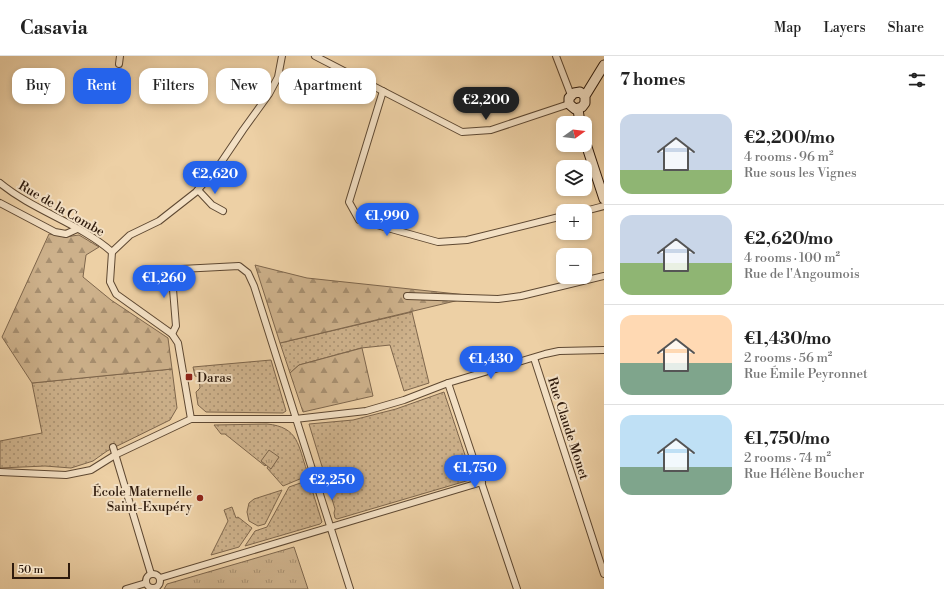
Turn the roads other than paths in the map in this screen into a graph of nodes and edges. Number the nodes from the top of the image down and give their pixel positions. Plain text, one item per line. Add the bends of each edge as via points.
1 (120, 56) edge
2 (282, 56) edge
3 (315, 56) edge
4 (556, 56) edge
5 (324, 58) edge
6 (119, 64) dead end
7 (604, 65) edge
8 (384, 91) junction
9 (584, 96) junction
10 (570, 99) junction
11 (578, 109) junction
12 (579, 116) edge
13 (589, 152) edge
14 (0, 183) edge
15 (198, 190) junction
16 (604, 199) edge
17 (0, 202) edge
18 (604, 206) edge
19 (592, 209) edge
20 (223, 211) dead end
21 (556, 218) edge
22 (77, 229) junction
23 (112, 252) junction
24 (604, 276) edge
25 (407, 296) dead end
26 (172, 334) junction
27 (604, 350) edge
28 (534, 358) junction
29 (448, 383) junction
30 (191, 418) junction
31 (295, 419) junction
32 (113, 447) dead end
33 (115, 456) junction
34 (0, 472) edge
35 (482, 482) junction
36 (331, 528) junction
37 (151, 574) junction
38 (604, 574) edge
39 (160, 578) junction
40 (146, 583) junction
41 (154, 588) edge
42 (126, 589) edge
43 (350, 589) edge
44 (517, 589) edge

1 - 6 street
2 - 15 street via 278,77 269,94 218,167
3 - 5 street
4 - 10 street
5 - 8 street
7 - 9 street
8 - 10 street via 462,132 491,130
8 - 21 street via 349,202 359,220 438,242 467,240
9 - 10 street via 577,92
9 - 11 street via 585,103
10 - 11 street via 573,108
11 - 12 street
13 - 16 street
14 - 22 street, Rue de la Combe
15 - 20 street via 212,205
15 - 23 street via 159,221 130,235
17 - 22 street via 55,232 66,234
18 - 19 street
22 - 23 street, Rue de la Combe via 100,241
23 - 26 street via 110,282 116,294
24 - 25 street via 498,299
26 - 30 street via 181,351
26 - 31 street via 176,326 172,277 174,273 181,269 239,266 248,273 254,286
27 - 28 street via 559,351
28 - 29 street
28 - 38 street, Rue Claude Monet
29 - 31 street via 366,411
29 - 35 street
30 - 31 street
30 - 33 street
31 - 36 street
32 - 33 street
33 - 34 street via 91,470 66,475
33 - 37 street
35 - 36 street
35 - 44 street
36 - 39 street
36 - 43 street
37 - 39 street via 157,574
37 - 40 street via 146,578
39 - 41 street via 159,586
40 - 41 street
40 - 42 street

